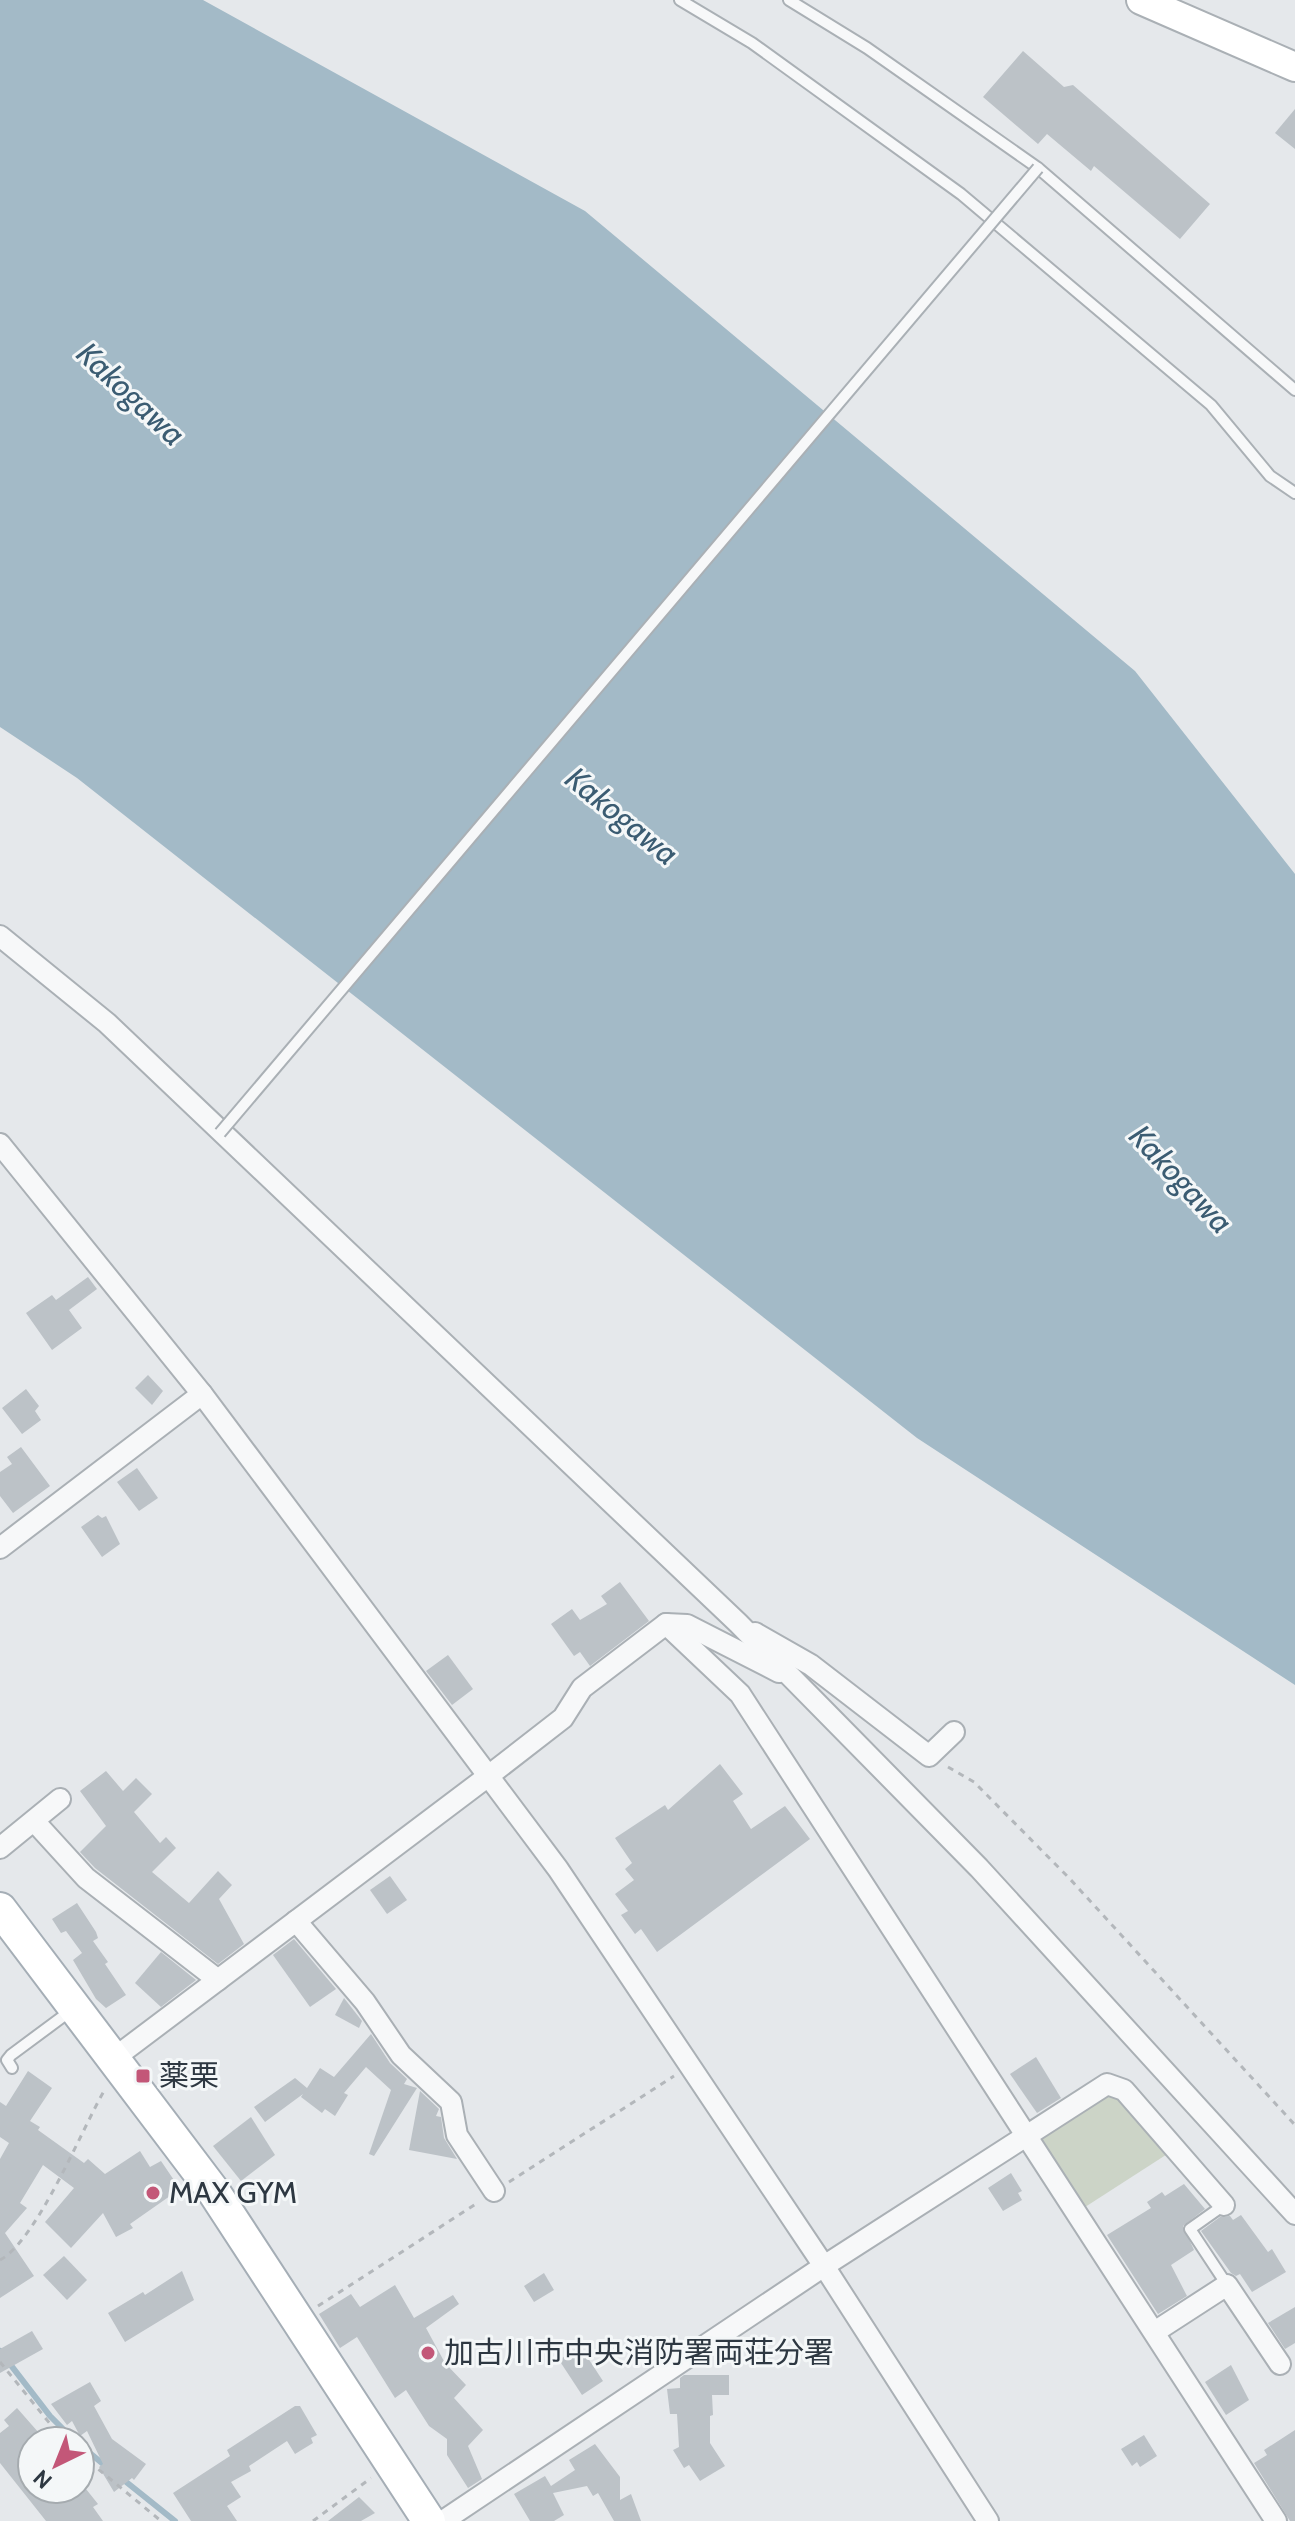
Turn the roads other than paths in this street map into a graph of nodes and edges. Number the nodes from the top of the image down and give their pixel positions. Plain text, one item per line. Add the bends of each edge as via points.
1 (680, 0) edge
2 (789, 0) edge
3 (1141, 0) edge
4 (1295, 67) edge
5 (1038, 168) junction
6 (1295, 376) edge
7 (1294, 390) edge
8 (1295, 493) edge
9 (0, 936) edge
10 (220, 1133) junction
11 (0, 1144) edge
12 (202, 1394) junction
13 (0, 1548) edge
14 (738, 1623) junction
15 (666, 1624) junction
16 (787, 1674) junction
17 (954, 1732) dead end
18 (487, 1777) junction
19 (60, 1799) dead end
20 (34, 1821) junction
21 (0, 1848) edge
22 (0, 1909) edge
23 (296, 1921) junction
24 (218, 1980) junction
25 (75, 2008) junction
26 (118, 2065) junction
27 (12, 2068) dead end
28 (1026, 2134) junction
29 (494, 2191) dead end
30 (1224, 2205) joint
31 (1295, 2214) edge
32 (824, 2266) junction
33 (1227, 2285) junction
34 (1156, 2331) junction
35 (1280, 2364) dead end
36 (429, 2521) edge
37 (443, 2521) edge
38 (988, 2521) edge
39 (1276, 2521) edge

1 - 8 lane via 752,43 961,194 1211,405 1270,476
2 - 5 lane
3 - 4 main road
5 - 7 lane
5 - 10 lane, bridge
6 - 7 lane
9 - 10 street via 107,1023
10 - 14 street
11 - 12 street
12 - 13 street
12 - 18 street
14 - 16 street
14 - 17 street via 811,1665 929,1756
15 - 16 street via 687,1625 765,1668
15 - 18 street via 582,1688 563,1718
15 - 28 street via 740,1694
16 - 31 street via 979,1868
18 - 23 street
18 - 32 street via 558,1869
19 - 20 street
20 - 21 street
20 - 24 street via 86,1878
22 - 25 main road
23 - 24 street
23 - 29 street via 365,2002 401,2055 451,2102 457,2135
24 - 26 street
25 - 26 main road
25 - 27 lane via 11,2055 7,2060
26 - 36 main road via 214,2192
28 - 30 street via 1115,2084
28 - 32 street
28 - 34 street
30 - 33 lane via 1190,2229
32 - 37 street
32 - 38 street
33 - 34 street
33 - 35 street
34 - 39 street

